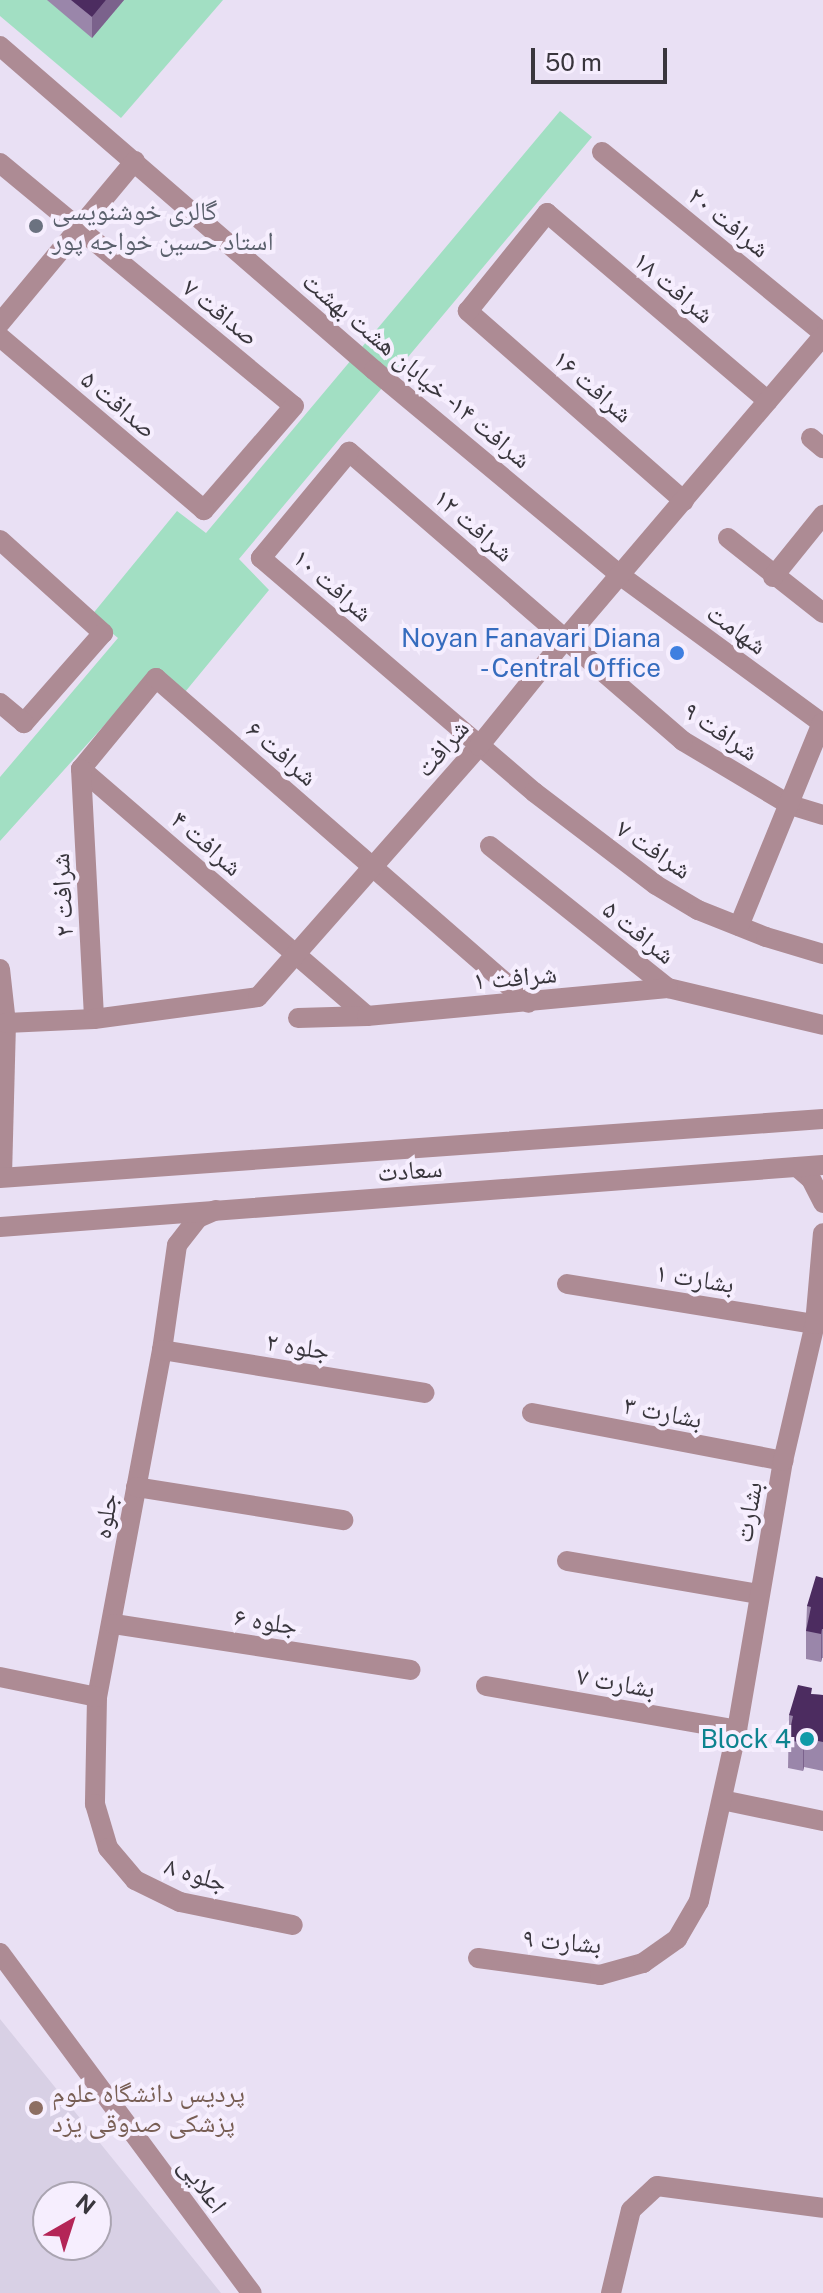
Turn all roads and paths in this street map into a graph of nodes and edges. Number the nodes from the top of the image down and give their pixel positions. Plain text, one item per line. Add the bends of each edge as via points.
1 (0, 46) edge
2 (602, 152) dead end
3 (135, 161) junction
4 (0, 163) edge
5 (547, 213) joint
6 (78, 229) junction
7 (0, 323) edge
8 (823, 334) edge
9 (0, 337) edge
10 (768, 401) junction
11 (684, 501) junction
12 (204, 510) joint
13 (823, 515) edge
14 (728, 538) dead end
15 (0, 540) edge
16 (261, 558) joint
17 (621, 576) junction
18 (773, 577) junction
19 (823, 613) edge
20 (566, 638) junction
21 (0, 703) edge
22 (822, 724) edge
23 (479, 746) junction
24 (81, 769) junction
25 (790, 805) junction
26 (823, 815) edge
27 (490, 846) dead end
28 (374, 866) junction
29 (739, 926) junction
30 (823, 954) edge
31 (298, 956) junction
32 (0, 969) edge
33 (668, 988) junction
34 (528, 1003) junction
35 (367, 1016) junction
36 (298, 1018) dead end
37 (94, 1019) junction
38 (6, 1023) junction
39 (823, 1025) edge
40 (823, 1119) edge
41 (823, 1165) edge
42 (797, 1167) junction
43 (1, 1178) edge
44 (823, 1203) edge
45 (216, 1210) junction
46 (149, 1215) junction
47 (0, 1227) edge
48 (823, 1233) edge
49 (177, 1245) junction
50 (567, 1284) dead end
51 (815, 1324) junction
52 (162, 1350) junction
53 (425, 1393) dead end
54 (532, 1413) dead end
55 (783, 1461) junction
56 (136, 1487) junction
57 (343, 1520) dead end
58 (567, 1561) dead end
59 (759, 1594) junction
60 (114, 1624) junction
61 (410, 1670) dead end
62 (0, 1677) edge
63 (486, 1686) dead end
64 (97, 1697) junction
65 (737, 1730) junction
66 (722, 1800) junction
67 (823, 1821) edge
68 (293, 1925) dead end
69 (0, 1953) edge
70 (478, 1958) dead end
71 (823, 2208) edge
72 (252, 2293) edge
73 (611, 2293) edge

1 - 3 street, شرافت ۱۴- خیابان هشت بهشت
2 - 8 street, شرافت ۲۰
3 - 6 street
3 - 17 street, شرافت ۱۴- خیابان هشت بهشت
4 - 6 street, صداقت ۷
5 - 10 street, شرافت ۱۸
5 - 11 street, شرافت ۱۶ via 468,311
6 - 7 street
6 - 12 street, صداقت ۷ via 294,406
8 - 10 street, شرافت
9 - 12 street, صداقت ۵
10 - 11 street, شرافت
11 - 17 street, شرافت
13 - 18 street
14 - 18 street
15 - 21 street via 103,633 24,723
16 - 20 street, شرافت ۱۲ via 349,452
16 - 23 street, شرافت ۱۰
17 - 20 street, شرافت
17 - 22 street, شهامت
18 - 19 street
20 - 23 street, شرافت
20 - 25 street, شرافت ۹ via 683,741
22 - 25 street
23 - 28 street, شرافت
23 - 29 street, شرافت ۷ via 656,885
24 - 28 street, شرافت ۶ via 156,678
24 - 31 street, شرافت ۴
24 - 37 street, شرافت ۲
25 - 26 street, شرافت ۹
25 - 29 street
27 - 33 street, شرافت ۵
28 - 31 street, شرافت
28 - 34 street, شرافت ۶
29 - 30 street, شرافت ۷
31 - 35 street
31 - 37 street, شرافت via 258,997
32 - 38 street
33 - 34 street, شرافت ۱
33 - 39 street, شرافت ۵
34 - 35 street, شرافت ۱
35 - 36 street, شرافت ۱
37 - 38 street, شرافت
38 - 43 street
40 - 43 street, سعادت
41 - 42 street, سعادت
42 - 44 street via 811,1179
42 - 45 street, سعادت
45 - 46 street, سعادت
45 - 49 street via 198,1218
46 - 47 street, سعادت
46 - 49 street
48 - 51 street, بشارت
49 - 52 street, جلوه
50 - 51 street, بشارت ۱
51 - 55 street, بشارت
52 - 53 street, جلوه ۲
52 - 56 street, جلوه
54 - 55 street, بشارت ۳
55 - 59 street, بشارت
56 - 57 street
56 - 60 street, جلوه
58 - 59 street
59 - 65 street, بشارت
60 - 61 street, جلوه ۶
60 - 64 street, جلوه
62 - 64 street
63 - 65 street, بشارت ۷
64 - 68 street, جلوه ۸ via 95,1804 108,1848 135,1880 180,1902
65 - 66 street, بشارت
66 - 67 street
66 - 70 street, بشارت ۹ via 699,1901 677,1939 643,1963 600,1975
69 - 72 street, اعلایی
71 - 73 street via 657,2186 631,2210

